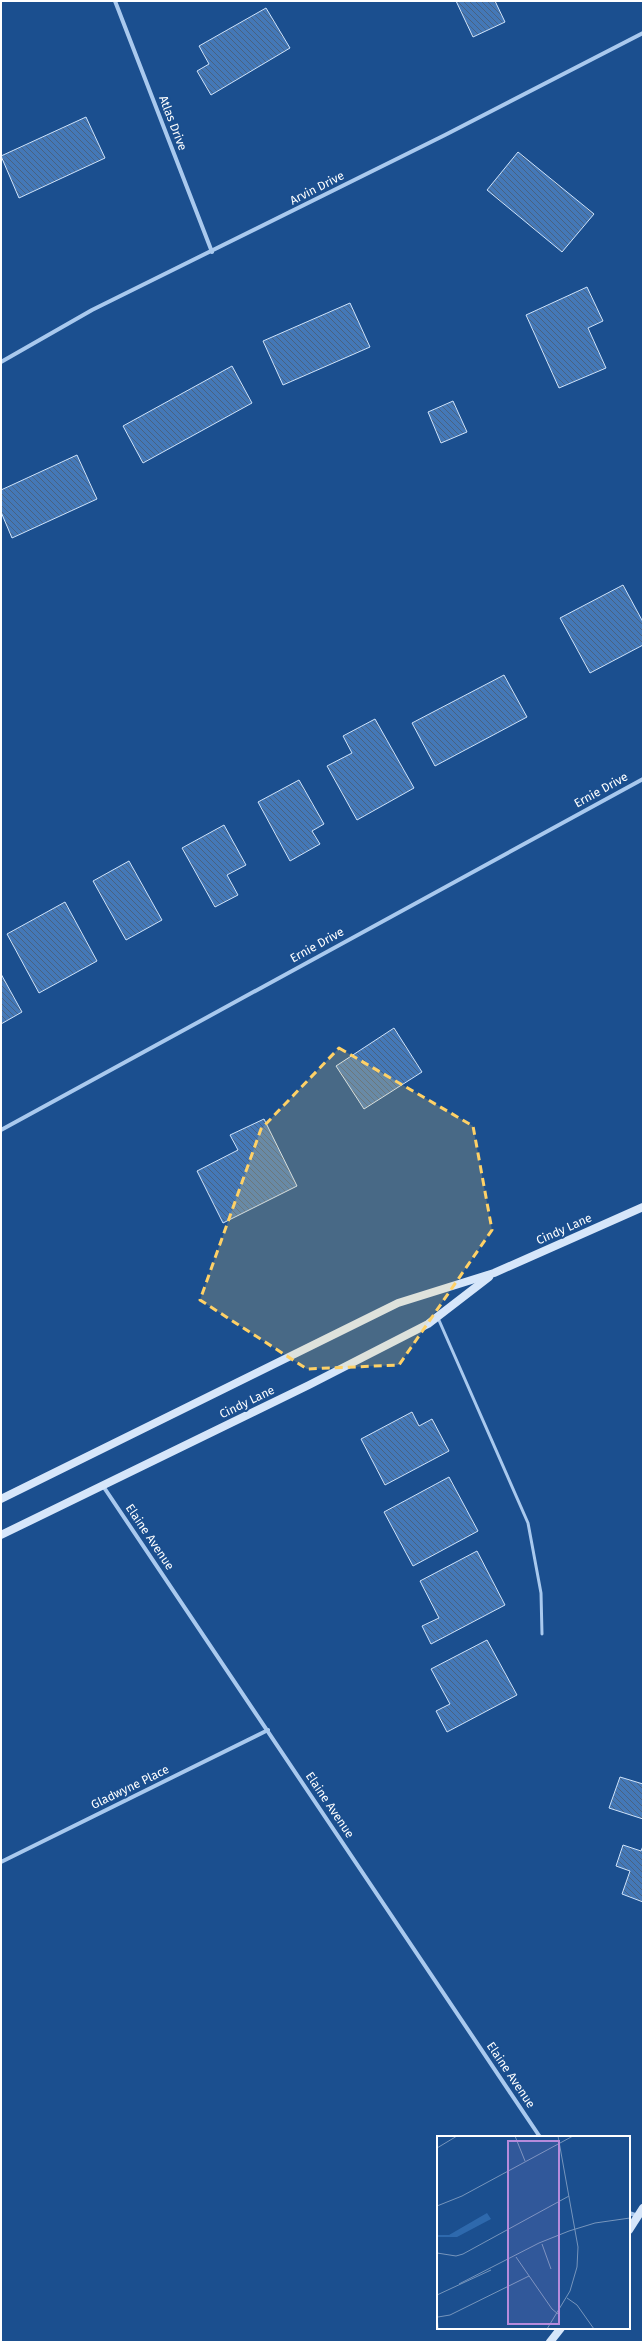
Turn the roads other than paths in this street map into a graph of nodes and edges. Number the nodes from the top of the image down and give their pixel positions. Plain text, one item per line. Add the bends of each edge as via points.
1 (114, 1) edge
2 (643, 33) edge
3 (212, 252) junction
4 (1, 362) edge
5 (643, 778) edge
6 (1, 1130) edge
7 (643, 1207) edge
8 (494, 1273) junction
9 (437, 1317) junction
10 (103, 1486) junction
11 (1, 1499) edge
12 (1, 1535) edge
13 (542, 1634) dead end
14 (268, 1730) junction
15 (1, 1862) edge
16 (539, 2136) edge
17 (643, 2208) edge
18 (630, 2213) edge
19 (638, 2216) junction
20 (630, 2228) edge
21 (560, 2329) edge
22 (550, 2342) edge

1 - 3 street, Atlas Drive
2 - 3 street, Arvin Drive
3 - 4 street, Arvin Drive via 92,310
5 - 6 street, Ernie Drive
7 - 8 main road, Cindy Lane
8 - 9 main road, Cindy Lane
8 - 11 main road, Cindy Lane via 398,1303
9 - 10 main road, Cindy Lane via 309,1385
9 - 13 lane via 528,1523 542,1593
10 - 12 main road, Cindy Lane
10 - 14 street, Elaine Avenue
14 - 15 street, Gladwyne Place
14 - 16 street, Elaine Avenue
17 - 19 main road
18 - 19 street
19 - 20 main road
21 - 22 main road

